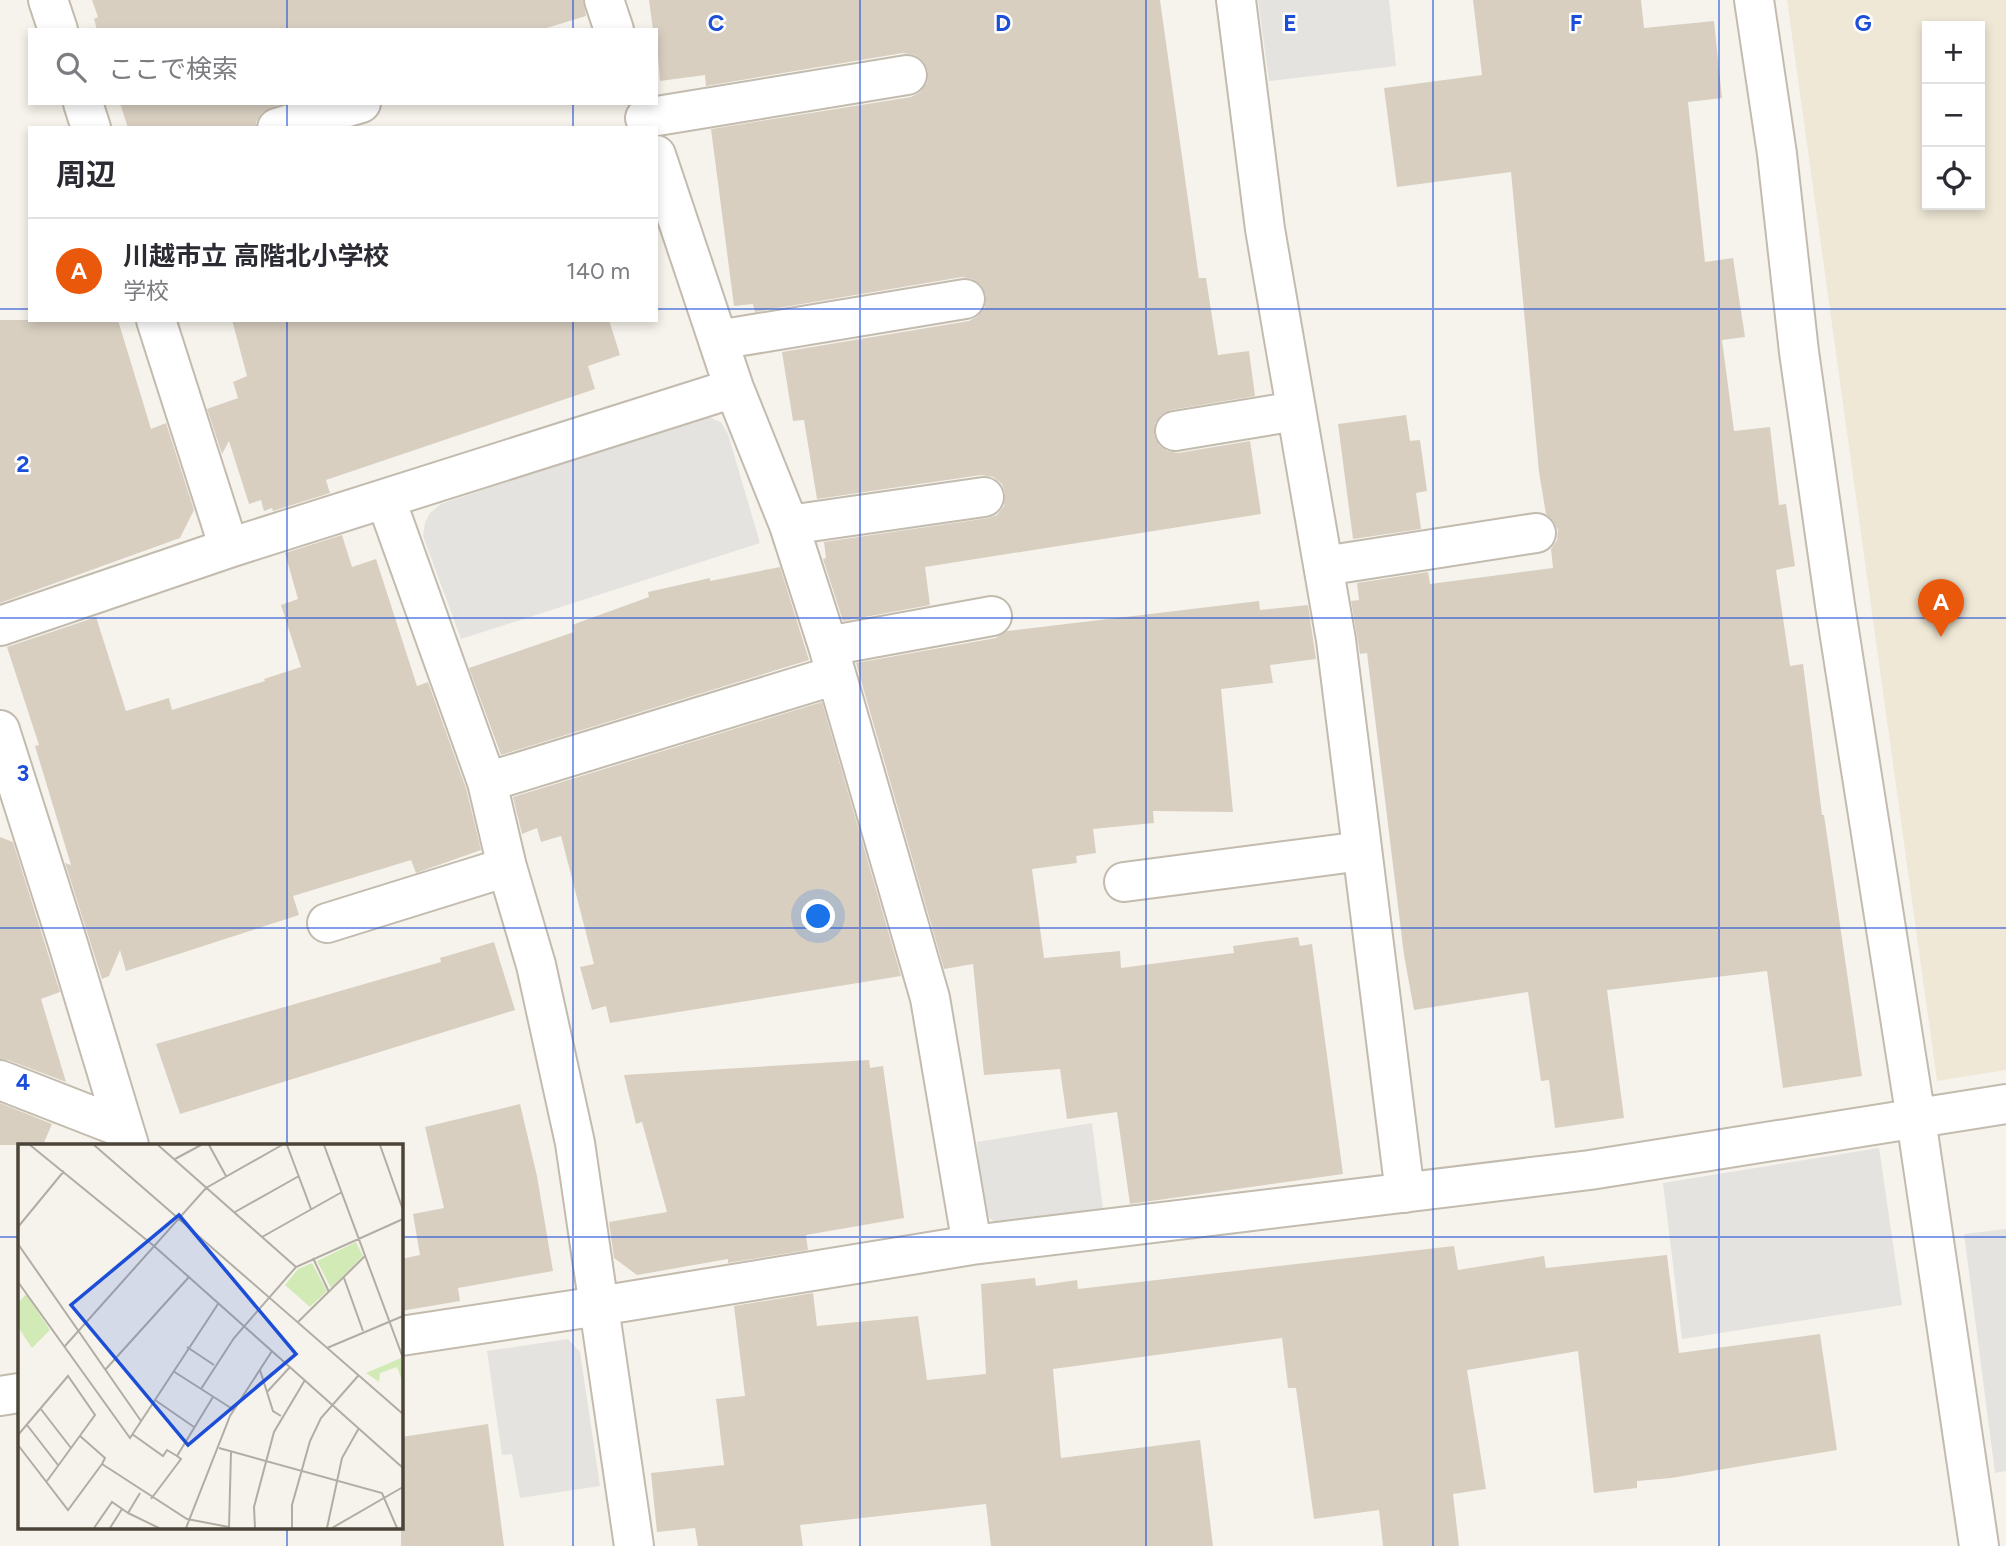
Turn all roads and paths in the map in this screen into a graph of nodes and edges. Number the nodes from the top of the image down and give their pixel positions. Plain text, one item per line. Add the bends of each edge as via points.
1 (48, 0) edge
2 (604, 0) edge
3 (1236, 0) edge
4 (1754, 0) edge
5 (57, 28) edge
6 (613, 28) edge
7 (907, 75) dead end
8 (84, 105) edge
9 (354, 105) edge
10 (644, 116) edge
11 (90, 126) edge
12 (284, 126) edge
13 (658, 161) edge
14 (965, 299) dead end
15 (157, 322) edge
16 (718, 340) junction
17 (734, 388) junction
18 (1296, 411) junction
19 (1175, 431) dead end
20 (984, 497) dead end
21 (386, 500) junction
22 (789, 524) junction
23 (1536, 533) dead end
24 (229, 548) junction
25 (1324, 566) junction
26 (992, 616) dead end
27 (0, 626) edge
28 (832, 660) junction
29 (0, 730) edge
30 (487, 782) junction
31 (15, 820) edge
32 (1362, 851) junction
33 (507, 867) junction
34 (1124, 883) dead end
35 (327, 923) dead end
36 (0, 1080) edge
37 (2006, 1104) edge
38 (1916, 1119) junction
39 (126, 1136) edge
40 (1405, 1193) junction
41 (972, 1245) junction
42 (599, 1306) junction
43 (402, 1336) edge
44 (18, 1393) edge
45 (0, 1396) edge
46 (1983, 1544) edge
47 (634, 1546) edge

1 - 5 street
2 - 6 street
3 - 18 street via 1265,229
4 - 38 street via 1835,605
7 - 10 street
8 - 11 street
9 - 12 street
13 - 16 street
14 - 16 street
15 - 24 street
16 - 17 street
17 - 21 street
17 - 22 street
18 - 19 street
18 - 25 street
20 - 22 street
21 - 24 street
21 - 30 street
22 - 28 street
23 - 25 street
24 - 27 street
25 - 32 street
26 - 28 street
28 - 30 street
28 - 41 street via 930,998
29 - 31 street
30 - 33 street
31 - 39 street via 69,947
32 - 34 street
32 - 40 street
33 - 35 street
33 - 42 street via 536,965 575,1143
36 - 39 street
37 - 38 street
38 - 40 street via 1590,1170
38 - 46 street
40 - 41 street
41 - 42 street
42 - 43 street
42 - 47 street
44 - 45 street

